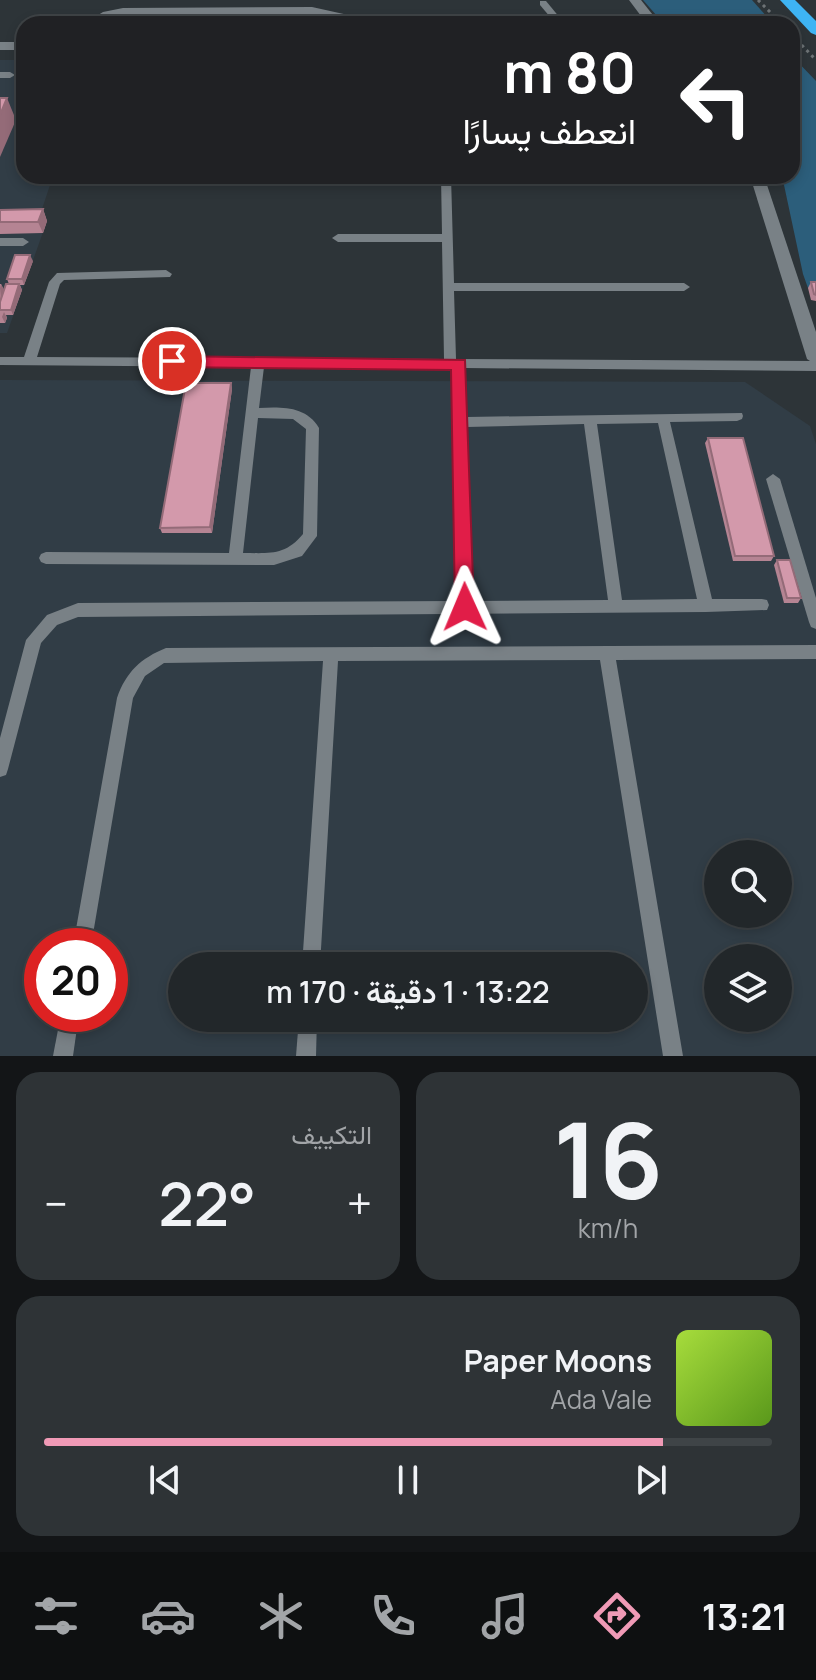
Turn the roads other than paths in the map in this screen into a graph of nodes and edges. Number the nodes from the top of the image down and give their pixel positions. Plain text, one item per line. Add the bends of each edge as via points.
1 (527, 0) edge
2 (635, 0) edge
3 (787, 0) edge
4 (542, 2) edge
5 (105, 16) edge
6 (345, 16) edge
7 (648, 16) edge
8 (816, 30) edge
9 (446, 184) edge
10 (760, 184) edge
11 (338, 238) dead end
12 (447, 238) junction
13 (0, 242) edge
14 (23, 242) dead end
15 (166, 274) dead end
16 (448, 287) junction
17 (684, 287) dead end
18 (816, 359) edge
19 (0, 361) edge
20 (29, 361) junction
21 (258, 362) junction
22 (455, 364) junction
23 (816, 366) edge
24 (252, 413) junction
25 (737, 416) dead end
26 (663, 418) junction
27 (590, 419) junction
28 (461, 422) junction
29 (773, 479) dead end
30 (46, 558) dead end
31 (235, 559) junction
32 (762, 605) dead end
33 (616, 606) junction
34 (706, 606) junction
35 (465, 607) junction
36 (816, 622) edge
37 (816, 652) edge
38 (331, 653) junction
39 (607, 653) junction
40 (0, 769) edge
41 (85, 928) edge
42 (312, 952) edge
43 (67, 1032) edge
44 (307, 1032) edge
45 (63, 1056) edge
46 (306, 1056) edge
47 (673, 1056) edge

1 - 4 lane
2 - 7 street
3 - 8 highway
5 - 6 street via 299,11
9 - 12 lane
10 - 18 street
11 - 12 lane
12 - 16 lane
13 - 14 lane
15 - 20 lane via 61,276
16 - 17 lane
16 - 22 lane
19 - 20 lane
20 - 21 lane
21 - 22 lane
21 - 24 lane
22 - 23 lane
22 - 28 lane
24 - 31 lane
24 - 31 lane via 298,415 311,424 311,526 304,545 286,557
25 - 26 lane
26 - 27 lane
26 - 34 lane
27 - 28 lane
27 - 33 lane
28 - 35 lane
29 - 36 lane
30 - 31 lane
32 - 34 lane
33 - 34 lane
33 - 35 lane
35 - 40 lane via 91,609 65,614 34,640
37 - 39 lane
38 - 39 lane
38 - 41 lane via 178,653 155,659 135,675 125,698
38 - 42 lane
39 - 47 lane
43 - 45 lane
44 - 46 lane

